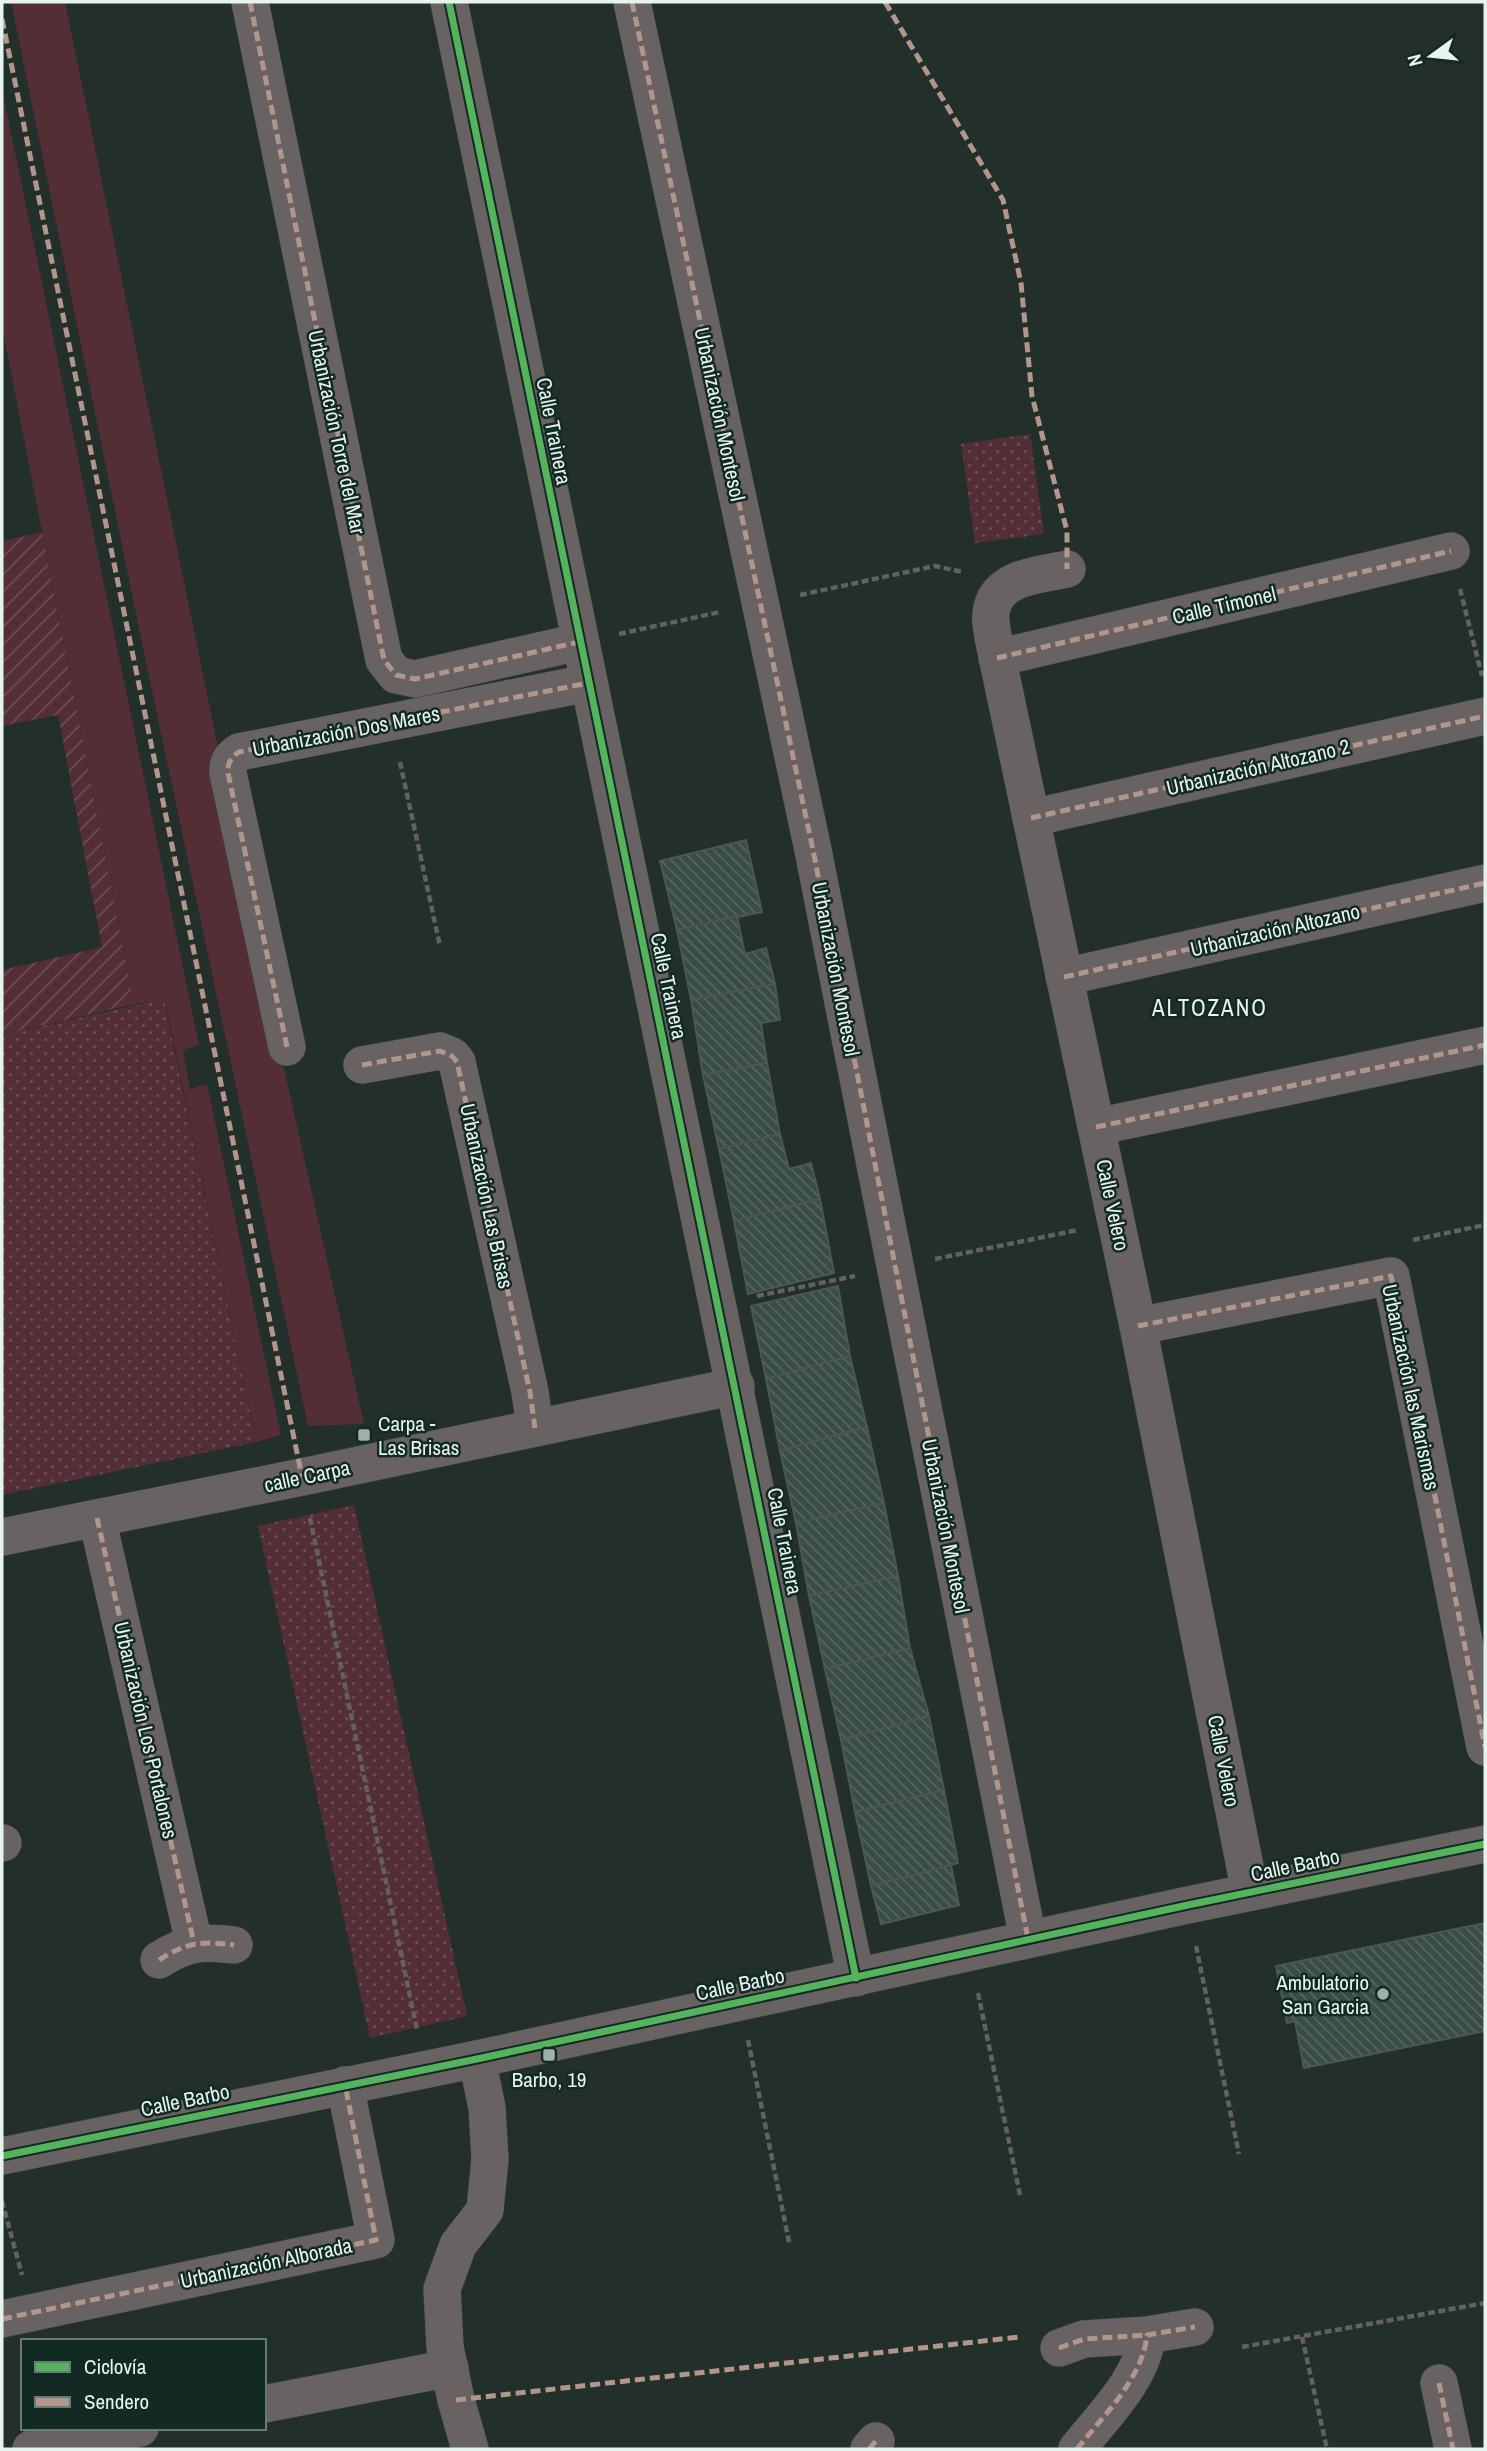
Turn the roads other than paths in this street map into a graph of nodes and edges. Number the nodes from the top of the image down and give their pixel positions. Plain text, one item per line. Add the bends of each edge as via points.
1 (250, 2) edge
2 (449, 2) edge
3 (632, 2) edge
4 (1451, 551) road end
5 (1067, 569) dead end
6 (579, 642) junction
7 (997, 658) junction
8 (589, 683) junction
9 (1485, 716) edge
10 (1031, 818) junction
11 (1485, 883) edge
12 (1064, 976) junction
13 (1485, 1045) edge
14 (286, 1047) dead end
15 (362, 1065) dead end
16 (1096, 1127) junction
17 (1138, 1326) junction
18 (736, 1386) junction
19 (535, 1428) junction
20 (97, 1518) junction
21 (2, 1537) edge
22 (1485, 1747) edge
23 (1485, 1844) edge
24 (1250, 1892) junction
25 (1028, 1940) junction
26 (194, 1943) junction
27 (234, 1945) dead end
28 (159, 1960) dead end
29 (856, 1978) junction
30 (477, 2059) junction
31 (345, 2085) junction
32 (2, 2156) edge
33 (17, 2316) edge
34 (1195, 2328) dead end
35 (1147, 2335) junction
36 (1059, 2348) dead end
37 (450, 2368) junction
38 (1439, 2383) dead end
39 (266, 2404) edge
40 (130, 2430) edge
41 (31, 2449) edge
42 (470, 2449) edge
43 (1077, 2449) edge
44 (1453, 2449) edge

1 - 6 street, Urbanización Torre del Mar via 384,660 396,675 415,679
2 - 6 street, Calle Trainera
3 - 25 street, Urbanización Montesol via 813,850
4 - 7 street, Calle Timonel
5 - 7 street, Calle Velero via 1011,582 996,596 991,611
6 - 8 street, Calle Trainera
7 - 10 street, Calle Velero
8 - 14 street, Urbanización Dos Mares via 239,752 229,763
8 - 18 street, Calle Trainera
9 - 10 street, Urbanización Altozano 2
10 - 12 street, Calle Velero
11 - 12 street, Urbanización Altozano
12 - 16 street, Calle Velero
13 - 16 street
15 - 19 street, Urbanización Las Brisas via 440,1051 457,1062
16 - 17 street, Calle Velero
17 - 22 street, Urbanización las Marismas via 1391,1276
17 - 24 street, Calle Velero
18 - 19 street, calle Carpa
18 - 29 street, Calle Trainera
19 - 20 street, calle Carpa
20 - 21 street, calle Carpa
20 - 26 street, Urbanización Los Portalones
23 - 24 street, Calle Barbo
24 - 25 street, Calle Barbo
25 - 29 street, Calle Barbo
26 - 27 street
26 - 28 street
29 - 30 street, Calle Barbo
30 - 31 street, Calle Barbo
30 - 37 street via 487,2108 490,2159 485,2210 458,2245 442,2289
31 - 32 street, Calle Barbo
31 - 33 street, Urbanización Alborada via 376,2240
34 - 35 street
35 - 36 street via 1084,2339
35 - 43 street via 1146,2352 1135,2375
37 - 39 street
37 - 42 street
38 - 44 street
40 - 41 street

